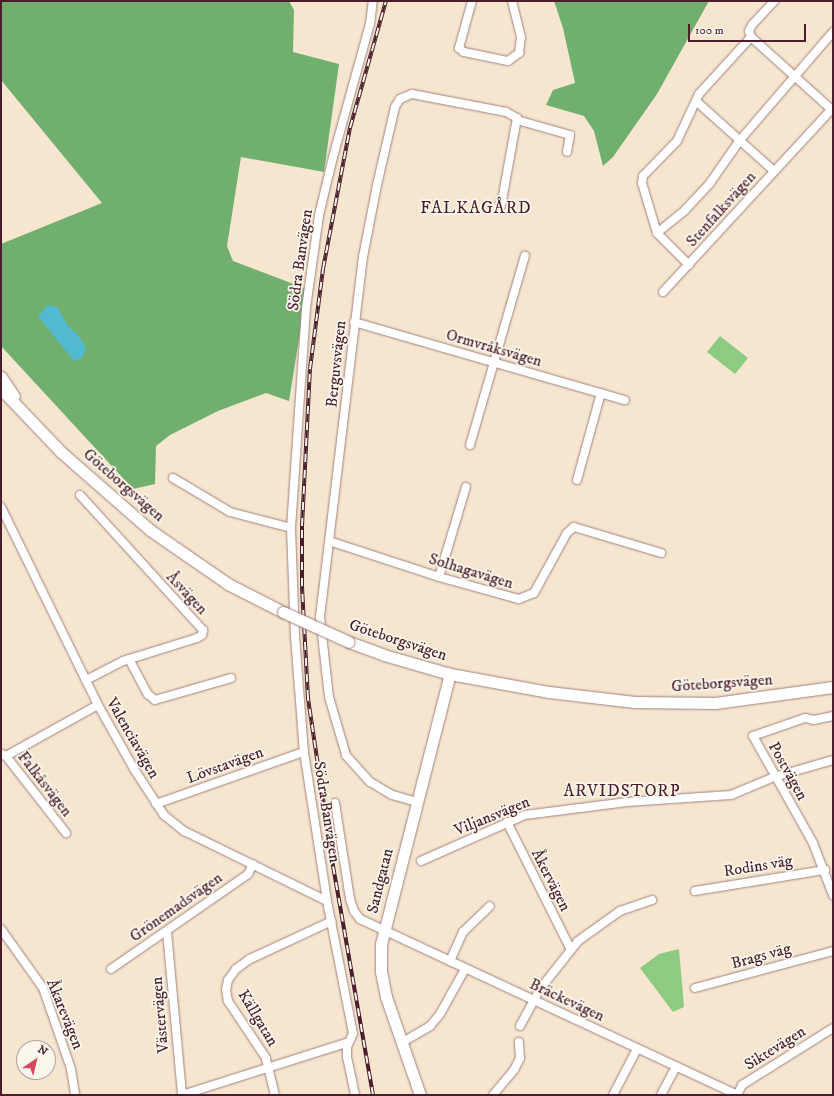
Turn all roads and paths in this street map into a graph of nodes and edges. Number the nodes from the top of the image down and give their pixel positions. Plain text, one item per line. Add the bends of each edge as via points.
1 (373, 1) edge
2 (472, 1) edge
3 (512, 1) edge
4 (774, 1) edge
5 (833, 32) edge
6 (751, 37) junction
7 (796, 76) junction
8 (696, 101) junction
9 (832, 108) edge
10 (516, 120) junction
11 (740, 140) junction
12 (567, 152) dead end
13 (774, 171) junction
14 (501, 206) dead end
15 (658, 233) junction
16 (525, 256) dead end
17 (689, 265) junction
18 (663, 292) dead end
19 (354, 322) junction
20 (495, 362) junction
21 (1, 377) edge
22 (1, 389) edge
23 (601, 393) junction
24 (625, 400) dead end
25 (25, 413) junction
26 (470, 444) dead end
27 (173, 478) dead end
28 (577, 480) dead end
29 (466, 487) dead end
30 (80, 495) dead end
31 (1, 507) edge
32 (291, 528) junction
33 (329, 541) junction
34 (661, 553) dead end
35 (439, 577) junction
36 (129, 659) junction
37 (450, 674) junction
38 (231, 678) dead end
39 (86, 680) junction
40 (833, 687) edge
41 (98, 705) junction
42 (833, 716) edge
43 (304, 752) junction
44 (3, 755) edge
45 (833, 760) edge
46 (774, 777) junction
47 (417, 802) junction
48 (334, 803) dead end
49 (156, 804) junction
50 (507, 822) junction
51 (66, 833) dead end
52 (421, 861) dead end
53 (253, 864) junction
54 (825, 870) junction
55 (695, 890) dead end
56 (833, 895) edge
57 (652, 900) dead end
58 (327, 901) junction
59 (490, 906) dead end
60 (332, 921) junction
61 (1, 929) edge
62 (384, 930) junction
63 (167, 932) junction
64 (571, 950) junction
65 (833, 951) edge
66 (450, 961) junction
67 (111, 969) dead end
68 (465, 969) junction
69 (695, 988) dead end
70 (533, 1000) junction
71 (520, 1026) dead end
72 (833, 1028) edge
73 (349, 1042) junction
74 (519, 1042) dead end
75 (401, 1043) junction
76 (637, 1049) junction
77 (269, 1066) junction
78 (676, 1067) junction
79 (75, 1095) edge
80 (182, 1095) edge
81 (275, 1095) edge
82 (355, 1095) edge
83 (420, 1095) edge
84 (493, 1095) edge
85 (613, 1095) edge
86 (662, 1095) edge
87 (737, 1095) edge

1 - 32 street, Södra Banvägen via 370,24 319,215 306,308
2 - 3 street via 459,48 464,52 508,61 519,53 521,37
4 - 6 street, Stenfalksvägen via 752,25 749,31
5 - 7 street, Stenfalksvägen via 799,68
6 - 7 street, Stenfalksvägen
6 - 8 street, Stenfalksvägen via 699,94
7 - 9 street, Stenfalksvägen
7 - 11 street, Stenfalksvägen
8 - 11 street, Stenfalksvägen
8 - 15 street, Stenfalksvägen via 677,141 643,176 642,183
9 - 13 street, Stenfalksvägen
10 - 12 street via 570,135
10 - 14 street
10 - 19 street, Berguvsvägen via 517,118 506,112 440,99 412,94 400,99 395,107 377,185
11 - 13 street, Stenfalksvägen
11 - 15 street, Stenfalksvägen via 710,183 685,210
13 - 17 street, Stenfalksvägen
15 - 17 street, Stenfalksvägen
16 - 20 street
17 - 18 street, Stenfalksvägen
19 - 20 street, Ormvråksvägen
19 - 33 street, Berguvsvägen
20 - 23 street, Ormvråksvägen
20 - 26 street
21 - 25 main road, Göteborgsvägen
22 - 25 main road, Göteborgsvägen
23 - 24 street, Ormvråksvägen
23 - 28 street
25 - 37 main road, Göteborgsvägen, bridge via 66,457 150,530 228,584 349,642
27 - 32 street via 230,512
29 - 35 street
30 - 36 street, Åsvägen via 203,630 202,635 197,638
31 - 39 street, Valenciavägen
32 - 43 street, Södra Banvägen via 295,636
33 - 35 street, Solhagavägen
33 - 47 street, Berguvsvägen via 320,624 328,697 337,731 346,755 370,782 392,795
34 - 35 street, Solhagavägen via 574,527 567,533 534,593 526,598 512,599
36 - 38 street via 148,694 155,700
36 - 39 street, Åsvägen
37 - 40 main road, Göteborgsvägen via 549,692 648,703 715,703
37 - 47 main road, Sandgatan
39 - 41 street, Valenciavägen
41 - 44 street
41 - 49 street, Valenciavägen
42 - 46 street, Postvägen via 814,720 805,718 753,736
43 - 49 street, Lövstavägen
43 - 58 street, Södra Banvägen
44 - 51 street, Falkåsvägen
45 - 46 street, Viljansvägen
46 - 50 street, Viljansvägen via 731,795 552,810 525,815
46 - 54 street, Postvägen
47 - 62 main road, Sandgatan
48 - 62 street, Bräckevägen via 354,911 371,926
49 - 53 street, Valenciavägen via 175,825
50 - 52 street, Viljansvägen
50 - 64 street, Åkervägen
53 - 58 street, Valenciavägen
53 - 63 street, Grönemadsvägen via 248,874
54 - 55 street, Rodins väg
54 - 56 street, Postvägen
57 - 64 street via 620,911 578,941
58 - 60 street, Södra Banvägen
59 - 66 street via 463,932
60 - 73 street, Södra Banvägen via 353,1033
60 - 77 street, Källgatan via 250,959 236,969 228,980 228,1000
61 - 79 street, Åkarevägen via 43,988 67,1055
62 - 66 street, Bräckevägen
62 - 75 main road, Sandgatan via 381,972 386,998
63 - 67 street, Grönemadsvägen
63 - 80 street, Västervägen
64 - 70 street
65 - 69 street, Brags väg
66 - 68 street, Bräckevägen
68 - 70 street, Bräckevägen
68 - 75 street via 440,1014 430,1026
70 - 71 street
70 - 76 street, Bräckevägen
72 - 87 street, Siktevägen via 742,1085
73 - 77 street
73 - 82 street, Södra Banvägen via 347,1057
74 - 84 street via 520,1058 514,1070
75 - 83 main road, Sandgatan
76 - 78 street, Bräckevägen
76 - 85 street
77 - 80 street
77 - 81 street, Källgatan
78 - 86 street
78 - 87 street, Bräckevägen

